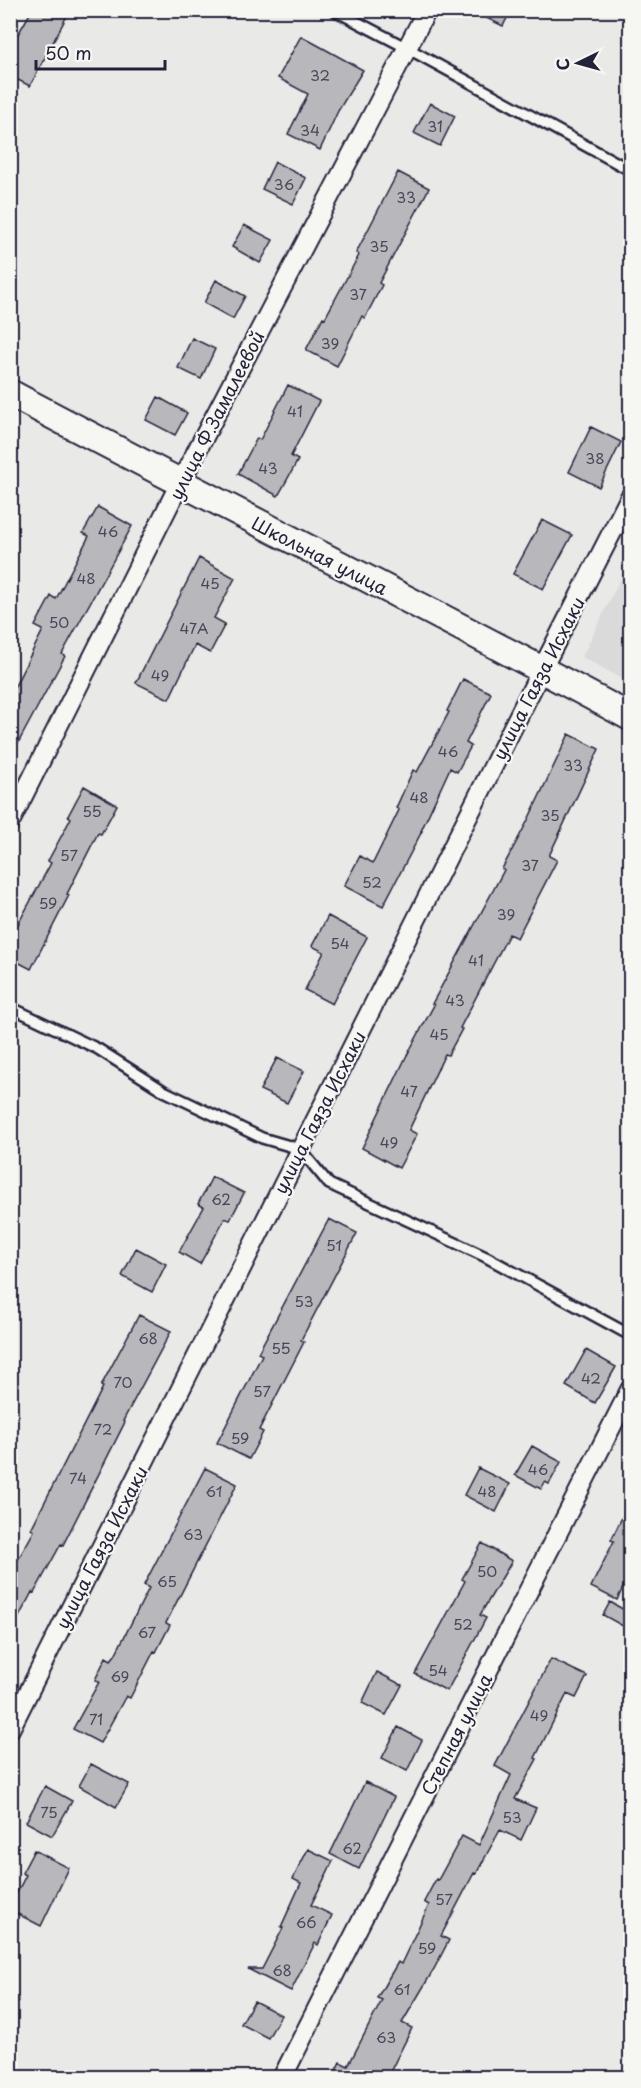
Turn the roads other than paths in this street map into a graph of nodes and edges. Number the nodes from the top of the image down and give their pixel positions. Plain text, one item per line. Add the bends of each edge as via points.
1 (334, 10) edge
2 (427, 10) edge
3 (407, 48) junction
4 (630, 170) edge
5 (10, 393) edge
6 (180, 483) junction
7 (630, 497) edge
8 (542, 669) junction
9 (630, 717) edge
10 (10, 822) edge
11 (10, 1007) edge
12 (300, 1149) junction
13 (630, 1335) edge
14 (630, 1390) edge
15 (10, 1729) edge
16 (282, 2078) edge

1 - 3 lane
2 - 3 street, улица Ф.Замалеевой
3 - 4 lane
3 - 6 street, улица Ф.Замалеевой
5 - 6 street, Школьная улица
6 - 8 street, Школьная улица
6 - 10 street, улица Ф.Замалеевой
7 - 8 street, улица Гаяза Исхаки
8 - 9 street, Школьная улица
8 - 12 street, улица Гаяза Исхаки
11 - 12 lane via 98,1049 164,1091 262,1138
12 - 13 lane via 329,1184 486,1257
12 - 15 street, улица Гаяза Исхаки
14 - 16 street, Степная улица

